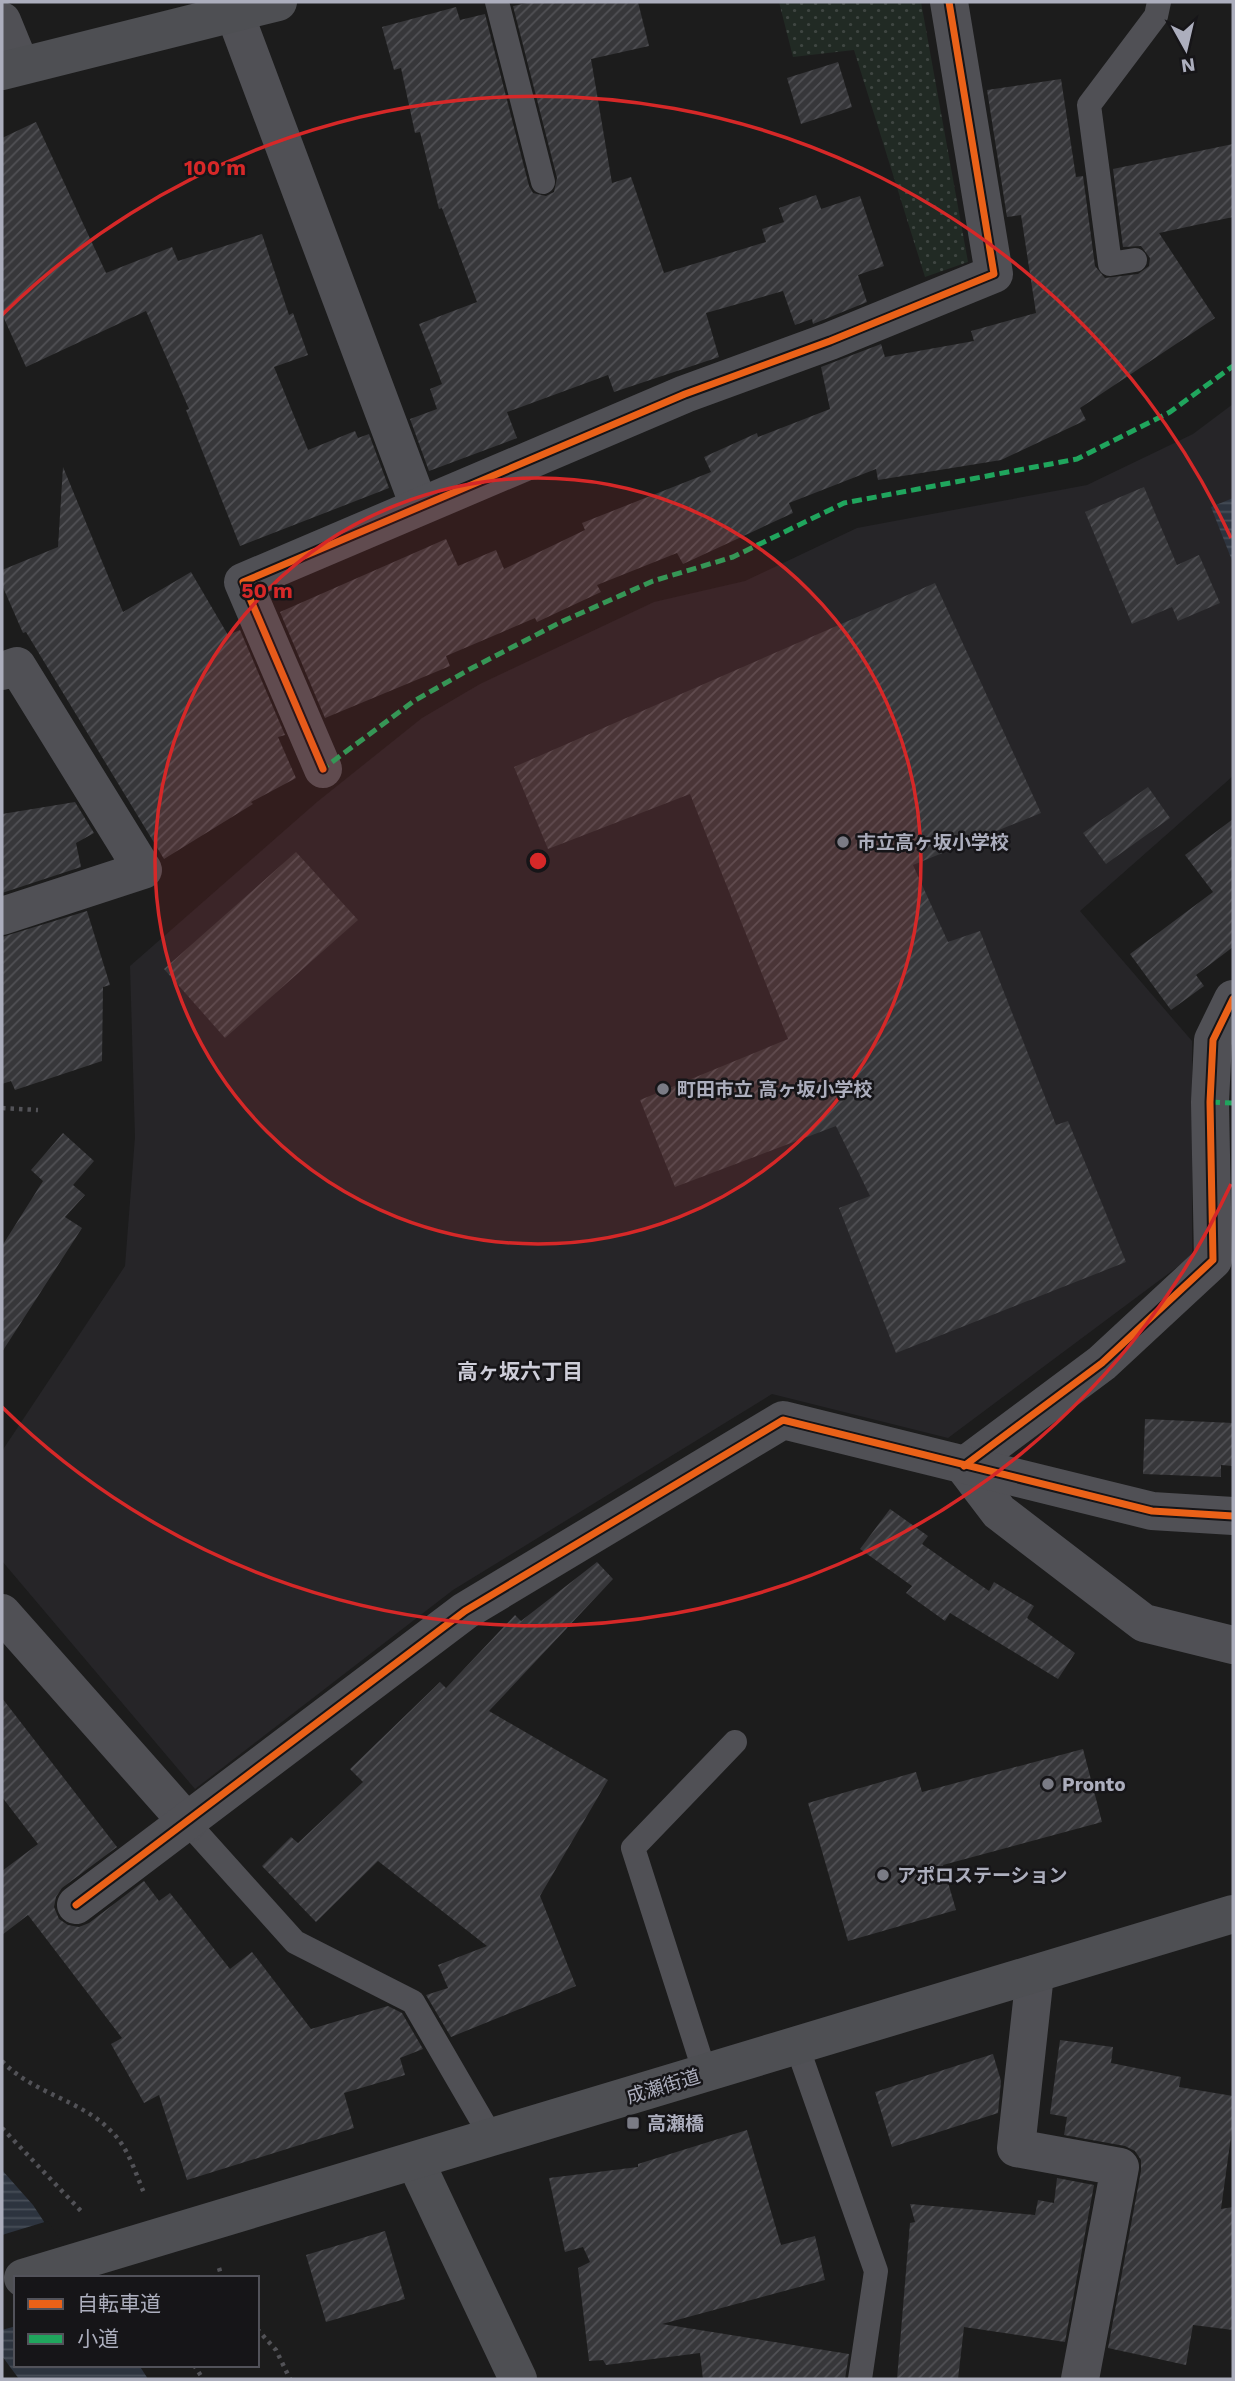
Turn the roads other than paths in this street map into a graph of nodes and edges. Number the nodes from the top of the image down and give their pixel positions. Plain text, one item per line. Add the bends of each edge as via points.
1 (278, 2) edge
2 (497, 2) edge
3 (949, 2) edge
4 (1159, 2) edge
5 (232, 7) edge
6 (2, 21) edge
7 (11, 68) edge
8 (543, 182) dead end
9 (1135, 260) dead end
10 (419, 506) junction
11 (2, 671) edge
12 (323, 769) dead end
13 (2, 916) edge
14 (1233, 999) edge
15 (964, 1466) junction
16 (1233, 1516) edge
17 (2, 1613) edge
18 (1233, 1645) edge
19 (735, 1742) dead end
20 (188, 1823) junction
21 (76, 1905) dead end
22 (1233, 1914) edge
23 (1035, 1974) junction
24 (797, 2046) junction
25 (705, 2073) junction
26 (492, 2138) junction
27 (415, 2161) junction
28 (29, 2276) edge
29 (518, 2379) edge
30 (860, 2379) edge
31 (1080, 2379) edge

1 - 5 main road
2 - 8 lane
3 - 10 street via 993,274 685,394
4 - 9 lane via 1156,16 1089,105 1110,264
5 - 7 main road
5 - 10 street
6 - 7 street
10 - 12 street via 243,582
11 - 13 street via 17,666 143,870
14 - 15 street via 1213,1040 1213,1260 1102,1363
15 - 16 street via 1152,1511
15 - 18 street via 999,1512 1144,1623
15 - 20 street via 783,1420 465,1611
17 - 20 street
19 - 25 lane via 632,1848
20 - 21 street
20 - 26 lane via 295,1942 412,2002
22 - 23 main road, 成瀬街道
23 - 24 main road, 成瀬街道
23 - 31 street via 1016,2148 1120,2167
24 - 25 main road, 成瀬街道
24 - 30 lane via 876,2271
25 - 26 main road, 成瀬街道
26 - 27 main road, 成瀬街道
27 - 28 main road, 成瀬街道
27 - 29 main road

